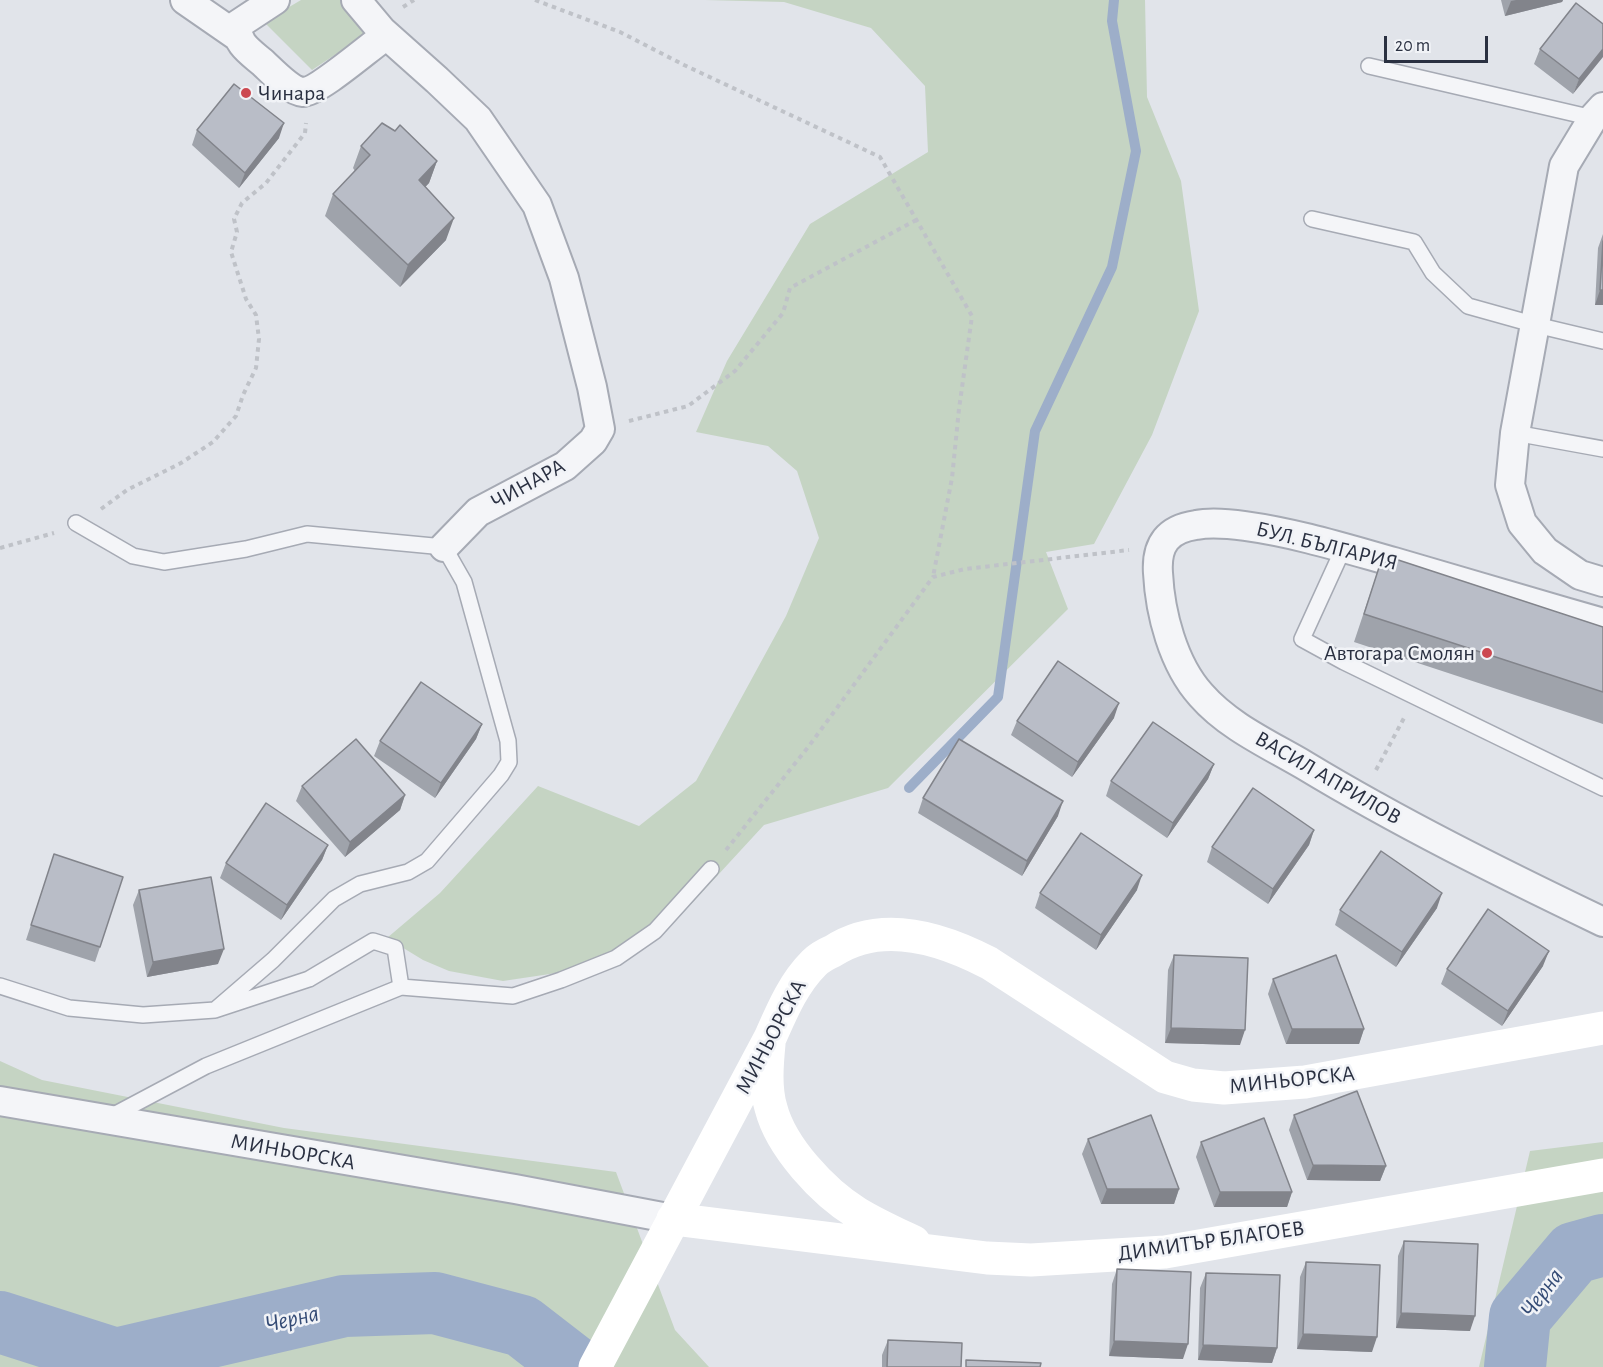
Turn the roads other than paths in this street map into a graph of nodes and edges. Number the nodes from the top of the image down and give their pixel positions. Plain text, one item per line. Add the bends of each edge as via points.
1 (185, 0) edge
2 (275, 0) edge
3 (356, 0) edge
4 (382, 31) junction
5 (237, 36) junction
6 (1369, 66) dead end
7 (1598, 113) edge
8 (1312, 219) dead end
9 (1536, 325) junction
10 (1603, 341) edge
11 (1515, 433) junction
12 (1603, 449) edge
13 (76, 523) road end
14 (444, 547) junction
15 (1160, 547) joint
16 (1344, 547) junction
17 (1603, 582) edge
18 (1603, 623) edge
19 (1603, 788) edge
20 (711, 869) road end
21 (1603, 922) edge
22 (0, 986) edge
23 (401, 987) junction
24 (215, 1010) junction
25 (1603, 1028) edge
26 (770, 1038) junction
27 (0, 1101) edge
28 (105, 1120) junction
29 (1603, 1174) edge
30 (673, 1220) junction
31 (935, 1252) junction
32 (595, 1367) edge

1 - 5 street
2 - 5 street via 237,25
3 - 4 street
4 - 5 street via 380,40 318,86 303,92 292,88 243,46
4 - 14 street, ЧИНАРА via 477,119 537,205 564,278 600,429 593,441 565,466 478,512
6 - 7 lane
7 - 9 street via 1564,166
8 - 9 lane via 1414,242 1432,273 1468,306
9 - 10 lane
9 - 11 street
11 - 12 lane
11 - 17 street via 1510,485 1522,524 1545,551 1580,576
13 - 14 lane via 133,556 164,562 307,534
14 - 24 lane via 464,582 508,741 509,762 428,861 408,872 360,884 334,899
15 - 16 street, БУЛ. БЪЛГАРИЯ via 1174,531 1198,524 1281,531
15 - 21 street, ВАСИЛ АПРИЛОВ via 1159,586 1177,654 1199,693 1224,718 1364,801
16 - 18 street, БУЛ. БЪЛГАРИЯ
16 - 19 lane via 1302,639
20 - 23 lane via 655,931 616,958 572,975 513,996
22 - 24 lane via 69,1008 143,1016
23 - 24 lane via 395,948 373,941 309,979
23 - 28 lane via 206,1066
25 - 26 main road, МИНЬОРСКА via 1305,1082 1224,1088 1193,1085 1165,1077 988,963 933,939 899,934 845,943 815,962 787,999
26 - 30 main road, МИНЬОРСКА
26 - 31 main road via 767,1081 771,1109 784,1138 807,1170 856,1213
27 - 28 street, МИНЬОРСКА
28 - 30 street, МИНЬОРСКА via 503,1187
29 - 31 main road, ДИМИТЪР БЛАГОЕВ via 1166,1252 1031,1260
30 - 31 main road, ДИМИТЪР БЛАГОЕВ
30 - 32 main road

